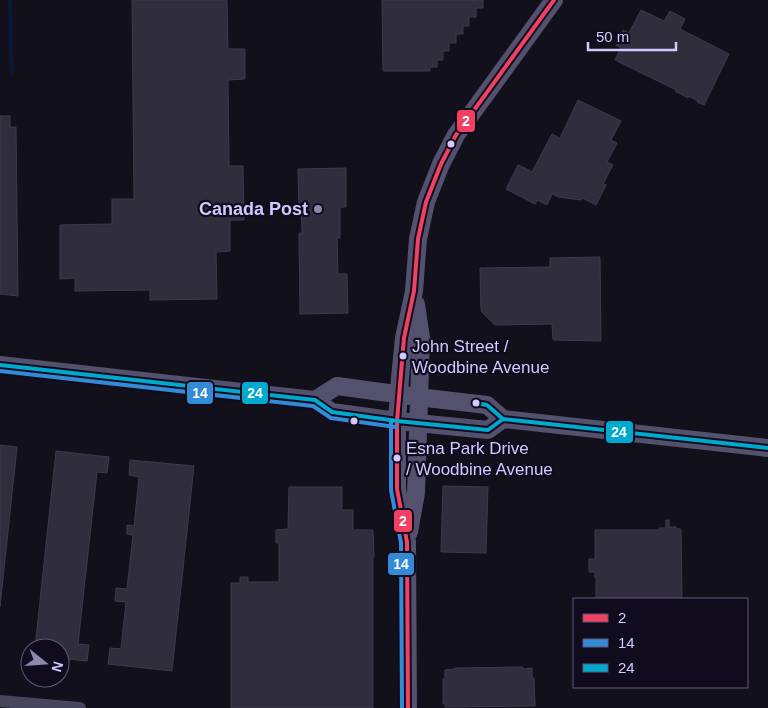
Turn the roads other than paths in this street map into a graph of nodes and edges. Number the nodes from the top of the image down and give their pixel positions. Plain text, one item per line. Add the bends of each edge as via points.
1 (554, 0) edge
2 (414, 291) junction
3 (0, 365) edge
4 (398, 394) junction
5 (418, 397) junction
6 (315, 400) junction
7 (503, 419) junction
8 (397, 421) junction
9 (417, 422) junction
10 (768, 448) edge
11 (407, 542) junction
12 (0, 701) edge
13 (80, 708) edge
14 (408, 708) edge

1 - 2 main road via 456,135 440,164 426,202 418,239
2 - 4 main road via 404,338
2 - 5 main road via 421,338
3 - 6 main road
4 - 5 main road
4 - 6 main road via 337,386
4 - 8 main road
5 - 7 main road via 487,405
5 - 9 main road
6 - 8 main road via 332,412
7 - 9 main road via 488,430
7 - 10 main road
8 - 9 main road
8 - 11 main road via 397,489
9 - 11 main road via 416,493
11 - 14 main road
12 - 13 street

